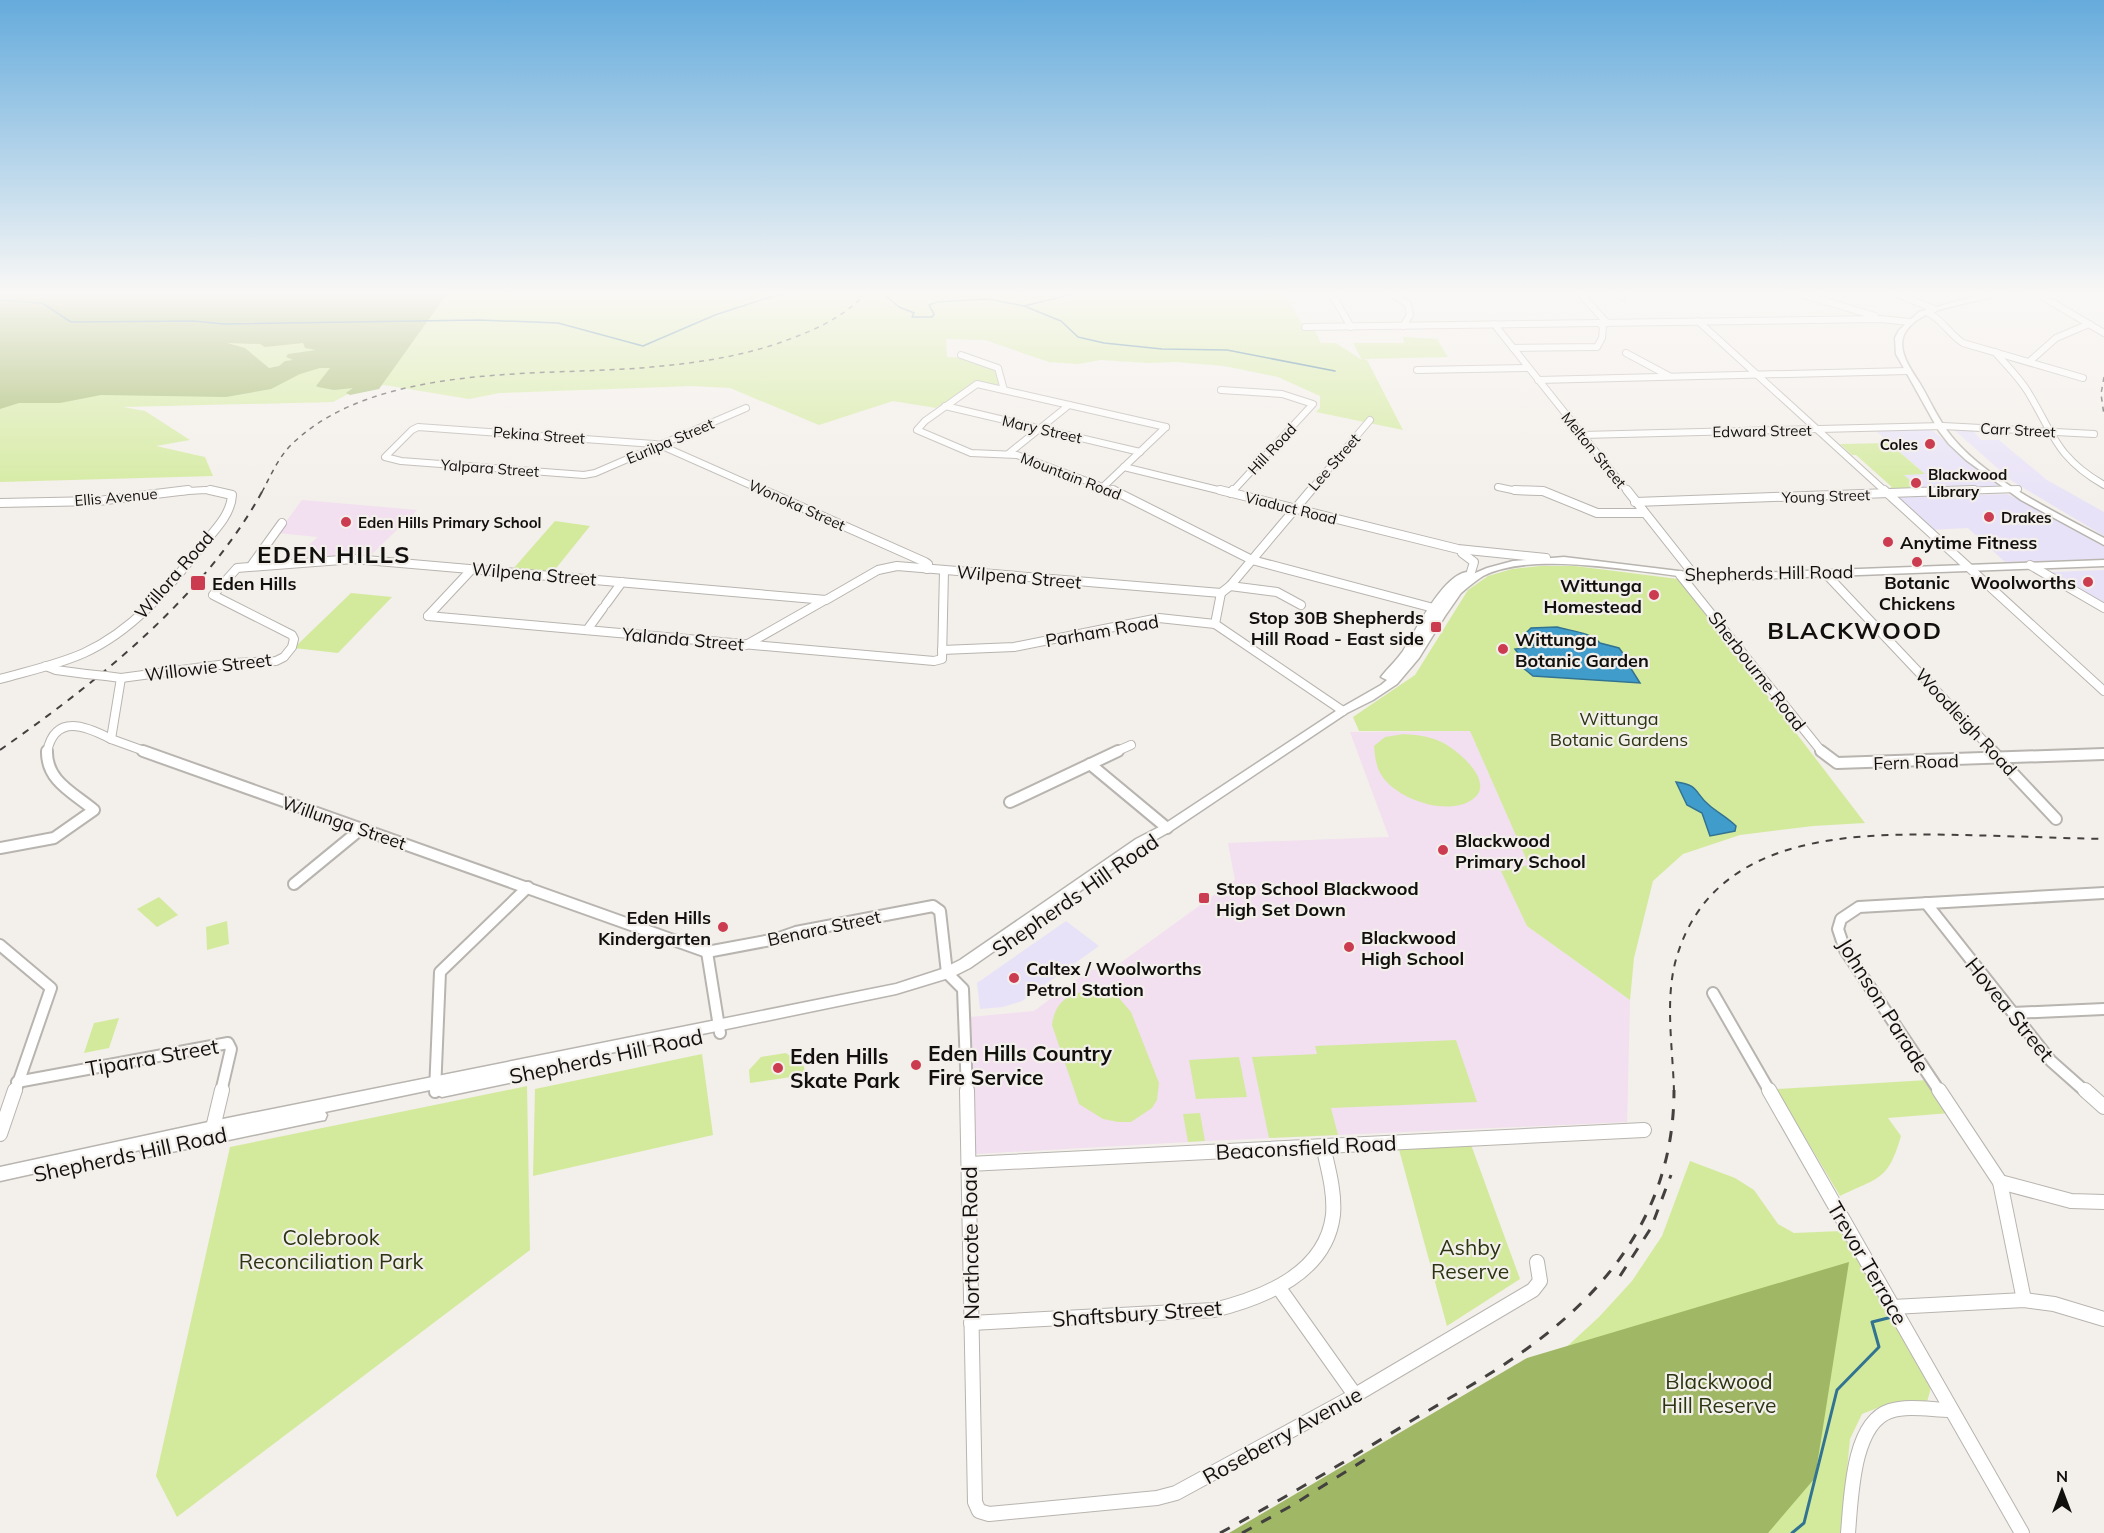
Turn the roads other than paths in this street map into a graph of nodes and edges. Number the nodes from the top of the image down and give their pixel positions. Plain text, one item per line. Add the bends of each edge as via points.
1 (982, 363) edge
2 (1524, 363) edge
3 (1644, 363) edge
4 (1744, 363) edge
5 (1904, 363) edge
6 (2004, 363) edge
7 (2031, 363) edge
8 (1528, 368) junction
9 (1417, 370) dead end
10 (1908, 370) junction
11 (1757, 374) junction
12 (1672, 377) junction
13 (2084, 378) dead end
14 (1538, 380) junction
15 (1004, 390) junction
16 (1221, 390) dead end
17 (1069, 405) junction
18 (945, 406) junction
19 (746, 408) dead end
20 (1370, 420) dead end
21 (1943, 427) junction
22 (1040, 429) junction
23 (1817, 429) junction
24 (2047, 431) junction
25 (2094, 434) dead end
26 (1582, 435) junction
27 (660, 445) junction
28 (1140, 452) junction
29 (1008, 454) junction
30 (385, 458) joint
31 (1124, 467) junction
32 (595, 473) joint
33 (2104, 485) edge
34 (1104, 486) junction
35 (1498, 487) dead end
36 (2014, 489) junction
37 (1231, 494) junction
38 (1888, 494) junction
39 (232, 495) joint
40 (1635, 502) junction
41 (0, 503) edge
42 (1293, 509) junction
43 (1644, 513) junction
44 (282, 523) dead end
45 (2104, 540) edge
46 (1458, 549) junction
47 (1545, 558) junction
48 (1252, 560) junction
49 (1570, 561) junction
50 (2104, 565) edge
51 (246, 567) junction
52 (2032, 567) junction
53 (1970, 568) junction
54 (472, 569) junction
55 (927, 569) junction
56 (944, 571) junction
57 (1471, 572) junction
58 (1826, 574) junction
59 (1680, 575) junction
60 (1695, 576) junction
61 (622, 582) junction
62 (1230, 586) junction
63 (1221, 593) junction
64 (826, 600) junction
65 (1301, 605) dead end
66 (2104, 608) edge
67 (1439, 609) junction
68 (1215, 624) junction
69 (587, 630) junction
70 (746, 645) junction
71 (942, 650) junction
72 (46, 666) junction
73 (121, 678) junction
74 (0, 679) edge
75 (2104, 691) edge
76 (1343, 711) junction
77 (111, 739) junction
78 (1131, 745) dead end
79 (2104, 754) edge
80 (2000, 758) junction
81 (1837, 763) joint
82 (1090, 764) junction
83 (1010, 802) dead end
84 (2056, 819) dead end
85 (1167, 828) junction
86 (361, 829) junction
87 (0, 848) edge
88 (294, 884) dead end
89 (528, 887) junction
90 (2104, 893) edge
91 (1926, 903) junction
92 (940, 911) joint
93 (0, 945) edge
94 (707, 952) junction
95 (949, 976) junction
96 (1713, 993) dead end
97 (2104, 1009) edge
98 (2013, 1013) junction
99 (720, 1029) junction
100 (16, 1082) junction
101 (434, 1088) junction
102 (2104, 1107) edge
103 (1644, 1130) dead end
104 (212, 1132) junction
105 (0, 1134) edge
106 (1323, 1146) junction
107 (969, 1164) junction
108 (0, 1174) edge
109 (0, 1182) edge
110 (2000, 1182) junction
111 (2104, 1202) edge
112 (1537, 1262) dead end
113 (1279, 1288) junction
114 (2024, 1300) junction
115 (1893, 1307) junction
116 (2104, 1319) edge
117 (971, 1323) junction
118 (1356, 1395) junction
119 (1952, 1410) junction
120 (979, 1511) joint
121 (1848, 1533) edge
122 (2022, 1533) edge

1 - 15 street via 998,368
2 - 8 street, Melton Street
3 - 12 street
4 - 11 street
5 - 10 main road
6 - 24 street via 2028,391
7 - 13 street
8 - 9 street
8 - 14 street, Melton Street
10 - 11 street
10 - 21 main road
11 - 12 street
11 - 23 street
12 - 14 street
14 - 26 street, Melton Street
15 - 17 street
15 - 18 street via 977,384
16 - 37 street, Hill Road via 1280,395 1314,404
17 - 22 street
17 - 28 street via 1166,428
18 - 22 street, Mary Street
18 - 29 street, Mountain Road via 917,430 971,453
19 - 27 street, Eurilpa Street
20 - 42 street, Lee Street
21 - 23 street, Edward Street
21 - 24 street, Carr Street
21 - 36 main road
22 - 28 street, Mary Street
22 - 29 street
23 - 26 street, Edward Street
23 - 38 street
24 - 25 street, Carr Street
24 - 33 street via 2077,468
26 - 40 street, Melton Street
27 - 30 street, Pekina Street via 418,427
27 - 32 street, Eurilpa Street
27 - 55 street, Wonoka Street via 925,562
28 - 31 street
29 - 34 street, Mountain Road
30 - 32 street, Yalpara Street
31 - 34 street
31 - 37 street, Viaduct Road
34 - 48 street, Mountain Road
35 - 43 street via 1544,491 1597,513
36 - 38 street, Young Street
36 - 45 main road
37 - 42 street, Viaduct Road
38 - 40 street, Young Street
38 - 53 street
39 - 41 street, Ellis Avenue via 218,491 177,492 110,501
39 - 72 street, Willora Road via 226,513 190,560 128,626 83,653
40 - 43 street, Melton Street
42 - 46 street, Viaduct Road
42 - 48 street, Lee Street
43 - 60 street, Melton Street
44 - 51 street
46 - 47 street, Viaduct Road
46 - 57 street via 1474,562
47 - 49 main road, Shepherds Hill Road
47 - 57 main road, Shepherds Hill Road via 1493,564
48 - 62 street
48 - 67 street
49 - 59 main road, Shepherds Hill Road
49 - 67 main road, Shepherds Hill Road via 1498,567 1479,574
50 - 52 main road, Shepherds Hill Road
51 - 54 street, Wilpena Street via 354,559
51 - 73 street, Willowie Street via 233,571 213,595 292,635 292,647 284,657
52 - 53 main road, Shepherds Hill Road
52 - 66 street
53 - 58 main road, Shepherds Hill Road
53 - 75 street
54 - 61 street, Wilpena Street
54 - 69 street, Yalanda Street via 428,616
55 - 56 street, Wilpena Street
55 - 64 street, Wilpena Street via 897,566 878,570
56 - 63 street, Wilpena Street
56 - 71 street
57 - 67 main road, Shepherds Hill Road via 1452,585
58 - 60 main road, Shepherds Hill Road
58 - 80 street, Woodleigh Road
59 - 60 main road, Shepherds Hill Road
59 - 81 street, Sherbourne Road via 1824,755
61 - 64 street, Wilpena Street
61 - 69 street
62 - 63 street
62 - 65 street via 1273,590
63 - 68 street
64 - 70 street, Wilpena Street
67 - 76 main road, Shepherds Hill Road via 1416,655 1395,680 1369,699
68 - 71 street, Parham Road via 1159,618 1014,647
68 - 76 street, Parham Road
69 - 70 street, Yalanda Street
70 - 71 street, Yalanda Street via 939,660
72 - 73 street, bridge
72 - 74 street, Willora Road
73 - 77 street
76 - 85 main road, Shepherds Hill Road
77 - 86 street, Willunga Street
77 - 87 street, Willunga Street via 82,726 54,733 47,748 54,776 94,810 54,838
78 - 82 street
79 - 80 street, Fern Road
80 - 81 street, Fern Road
80 - 84 street, Woodleigh Road
82 - 83 street
82 - 85 street
85 - 95 main road, Shepherds Hill Road via 1141,842
86 - 88 street
86 - 89 street, Willunga Street
89 - 94 street, Willunga Street
89 - 101 street via 440,972
90 - 91 street, Johnson Parade
91 - 98 street, Hovea Street
91 - 110 street, Johnson Parade via 1859,907 1839,920 1838,939
92 - 94 street, Benara Street via 933,906
92 - 95 street, Northcote Road
93 - 100 street via 51,988
94 - 99 street
95 - 99 main road, Shepherds Hill Road via 900,996
95 - 107 street, Northcote Road via 963,989
96 - 115 street, Trevor Terrace
97 - 98 street
98 - 102 street, Hovea Street via 2051,1061
99 - 101 main road, Shepherds Hill Road
100 - 104 street, Tiparra Street via 228,1043 231,1049
100 - 105 street
101 - 104 main road, Shepherds Hill Road
103 - 106 street, Beaconsfield Road
104 - 108 main road, Shepherds Hill Road
104 - 109 main road, Shepherds Hill Road
106 - 107 street, Beaconsfield Road
106 - 113 street, Shaftsbury Street via 1334,1212 1329,1229 1313,1260
107 - 117 street, Northcote Road
110 - 111 street via 2071,1201
110 - 114 street, Johnson Parade
112 - 118 street, Roseberry Avenue via 1540,1281 1533,1290
113 - 117 street, Shaftsbury Street via 1214,1310
113 - 118 street
114 - 115 street
114 - 116 street via 2054,1304
115 - 119 street, Trevor Terrace
117 - 120 street, Northcote Road via 975,1502
118 - 120 street, Roseberry Avenue via 1176,1493 989,1514
119 - 121 street via 1890,1411 1877,1417 1866,1432 1859,1453
119 - 122 street, Trevor Terrace

